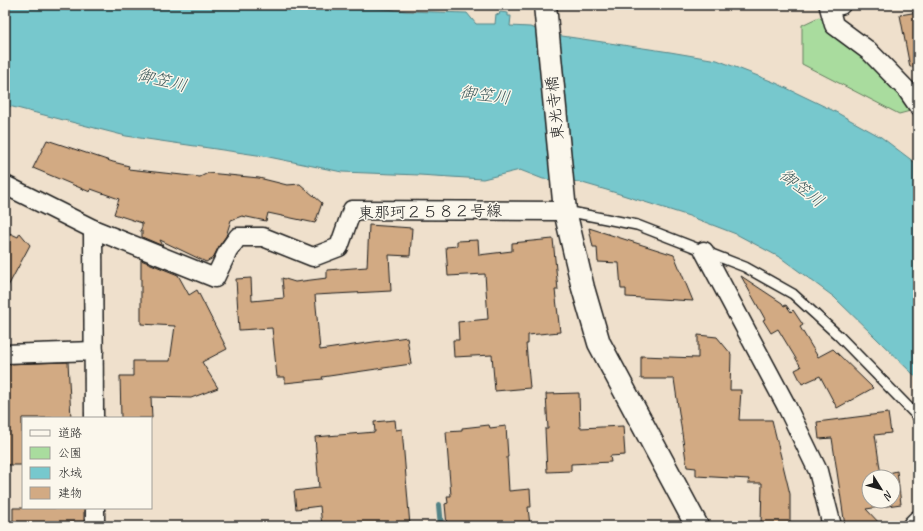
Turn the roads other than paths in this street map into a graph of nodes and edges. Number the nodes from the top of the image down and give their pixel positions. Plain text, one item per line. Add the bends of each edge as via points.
1 (545, 5) edge
2 (841, 5) edge
3 (918, 106) edge
4 (5, 185) edge
5 (565, 211) junction
6 (93, 229) junction
7 (704, 251) junction
8 (94, 351) junction
9 (5, 354) edge
10 (94, 417) edge
11 (918, 417) edge
12 (95, 509) edge
13 (918, 522) edge
14 (95, 526) edge
15 (697, 526) edge
16 (832, 526) edge
17 (914, 526) edge

1 - 5 main road, 東光寺橋
2 - 3 street via 829,7 834,25 869,51 907,90
4 - 6 street
5 - 6 street, 東那珂２５８２号線 via 352,210 339,247 313,257 263,237 238,237 215,278
5 - 7 lane via 637,225
5 - 15 main road, 東光寺橋 via 582,288 599,343
6 - 8 street
7 - 11 lane via 745,267 793,294 839,336
7 - 16 street via 818,471
8 - 9 street
8 - 10 street
12 - 14 street
13 - 17 main road

